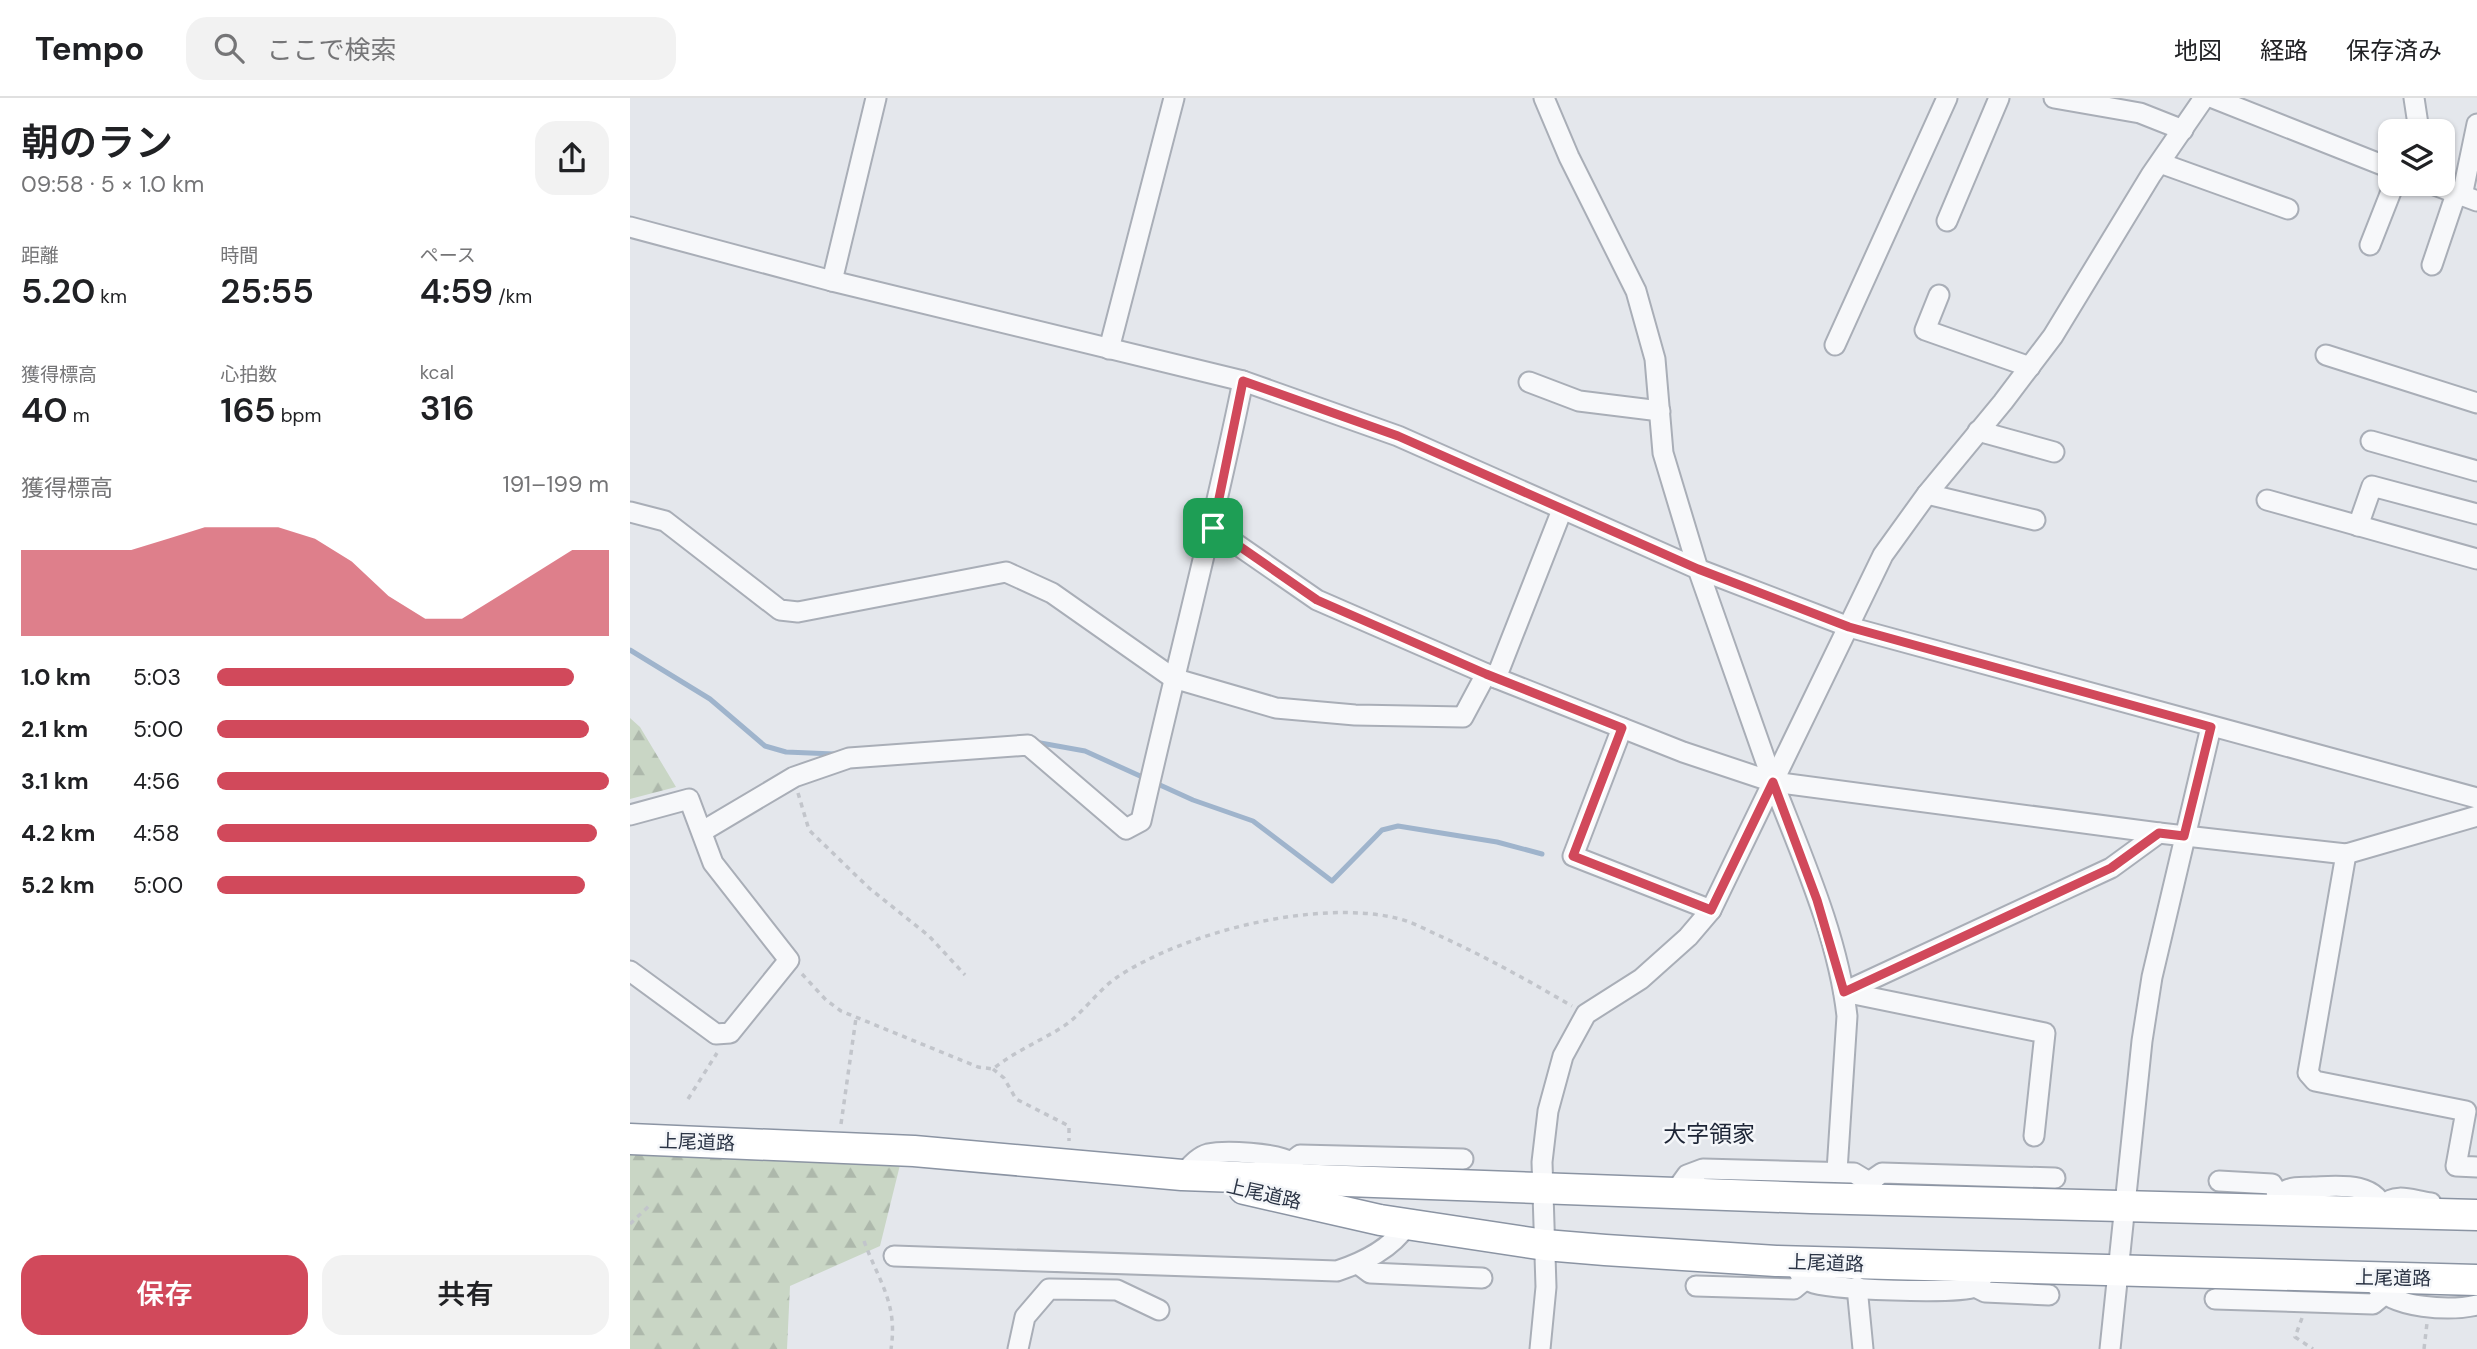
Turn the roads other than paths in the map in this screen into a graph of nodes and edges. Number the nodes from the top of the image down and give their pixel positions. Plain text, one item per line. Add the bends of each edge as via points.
1 (876, 98) edge
2 (1174, 98) edge
3 (1544, 98) edge
4 (1947, 98) edge
5 (1999, 98) edge
6 (2054, 98) edge
7 (2204, 98) edge
8 (2213, 98) edge
9 (2414, 98) edge
10 (2417, 119) edge
11 (2477, 124) edge
12 (2183, 130) junction
13 (2160, 163) junction
14 (2378, 163) edge
15 (2455, 183) edge
16 (2389, 196) edge
17 (2451, 196) edge
18 (2288, 209) dead end
19 (1947, 220) dead end
20 (630, 227) edge
21 (2370, 245) dead end
22 (2432, 265) dead end
23 (832, 281) junction
24 (1939, 295) dead end
25 (1835, 345) dead end
26 (1109, 349) junction
27 (2326, 355) dead end
28 (2030, 367) junction
29 (1243, 381) junction
30 (1529, 382) dead end
31 (2477, 403) edge
32 (1660, 411) junction
33 (1978, 431) junction
34 (2371, 441) dead end
35 (2054, 452) dead end
36 (2477, 471) edge
37 (1927, 494) junction
38 (2267, 500) dead end
39 (1562, 510) junction
40 (630, 512) edge
41 (2477, 514) edge
42 (2035, 520) dead end
43 (2358, 526) junction
44 (1213, 528) junction
45 (2477, 559) edge
46 (1698, 569) junction
47 (1849, 627) junction
48 (1491, 676) junction
49 (1173, 678) junction
50 (2211, 727) junction
51 (1622, 728) junction
52 (1773, 782) junction
53 (2477, 798) edge
54 (630, 815) edge
55 (2477, 817) edge
56 (703, 831) junction
57 (2159, 833) junction
58 (2184, 836) junction
59 (2346, 854) junction
60 (1711, 910) junction
61 (630, 971) edge
62 (1844, 992) junction
63 (2034, 1136) dead end
64 (630, 1139) edge
65 (1463, 1159) dead end
66 (2477, 1167) edge
67 (1292, 1170) junction
68 (1836, 1171) junction
69 (1182, 1175) junction
70 (2055, 1178) dead end
71 (2219, 1181) dead end
72 (1543, 1189) junction
73 (1875, 1190) junction
74 (1674, 1193) junction
75 (2274, 1202) junction
76 (2477, 1204) edge
77 (2126, 1205) junction
78 (2384, 1209) junction
79 (2477, 1215) edge
80 (1408, 1224) junction
81 (1545, 1245) junction
82 (894, 1256) dead end
83 (1058, 1262) junction
84 (1358, 1264) junction
85 (1800, 1270) junction
86 (2120, 1270) junction
87 (1983, 1277) junction
88 (1482, 1278) dead end
89 (2477, 1280) edge
90 (1696, 1286) dead end
91 (1857, 1287) junction
92 (2378, 1287) junction
93 (1056, 1288) junction
94 (2049, 1295) dead end
95 (2215, 1299) dead end
96 (2477, 1306) edge
97 (1158, 1310) dead end
98 (1018, 1349) edge
99 (1540, 1349) edge
100 (1863, 1349) edge
101 (2110, 1349) edge

1 - 23 street
2 - 26 street
3 - 32 street via 1636,290 1655,359
4 - 25 street
5 - 19 street
6 - 12 street via 2140,113
7 - 12 street
8 - 14 street
9 - 10 street
11 - 15 street
12 - 13 street
13 - 18 street
13 - 28 street
16 - 21 street
17 - 22 street
20 - 23 street
23 - 26 street
24 - 28 street via 1925,330
26 - 29 street
27 - 31 street
28 - 33 street
29 - 39 street via 1398,436
29 - 44 street
30 - 32 street via 1579,401
32 - 46 street via 1663,453
33 - 35 street
33 - 37 street
34 - 36 street
37 - 42 street
37 - 47 street via 1883,555
38 - 43 street
39 - 46 street
39 - 48 street
40 - 49 street via 665,521 780,610 798,612 1006,572 1052,593
41 - 43 street via 2372,486
43 - 45 street
44 - 48 street via 1317,600
44 - 49 street
46 - 47 street
46 - 52 street
47 - 50 street
47 - 52 street
48 - 49 street via 1463,717 1276,708
48 - 51 street
49 - 56 street via 1140,821 1126,829 1028,745 849,758 794,777
50 - 53 street
50 - 58 street
51 - 52 street
51 - 60 street via 1573,856
52 - 57 street
52 - 60 street
52 - 62 street via 1817,900
54 - 56 street via 689,799
55 - 59 street
56 - 61 street via 713,863 789,960 730,1033 716,1034
57 - 58 street
57 - 62 street via 2111,868
58 - 59 street
58 - 77 street via 2148,1002
59 - 66 street via 2308,1073 2315,1081 2466,1111 2456,1167
60 - 72 street via 1642,979 1586,1013 1563,1056 1548,1111
62 - 63 street via 2045,1033
62 - 68 street via 1847,1016
64 - 69 highway, 上尾道路 via 837,1147
65 - 67 street via 1300,1155
67 - 69 highway, 上尾道路
67 - 72 highway, 上尾道路
68 - 73 street via 1854,1173
68 - 74 street via 1703,1169 1687,1175
69 - 80 highway, 上尾道路
70 - 73 street via 1881,1173
71 - 75 street via 2272,1184
72 - 74 highway, 上尾道路
72 - 81 street
73 - 74 highway, 上尾道路
73 - 77 highway, 上尾道路
75 - 77 highway, 上尾道路
75 - 78 highway, 上尾道路
76 - 78 street via 2399,1197 2391,1198
77 - 86 street
78 - 79 highway, 上尾道路
80 - 81 highway, 上尾道路
80 - 84 street via 1395,1240
81 - 85 highway, 上尾道路
81 - 99 street
82 - 83 street
83 - 84 street via 1337,1271
83 - 93 street
84 - 88 street via 1370,1273
85 - 87 highway, 上尾道路
85 - 90 street via 1794,1289
85 - 91 street via 1822,1286
86 - 87 highway, 上尾道路
86 - 92 highway, 上尾道路
86 - 101 street
87 - 91 street via 1940,1290
87 - 94 street via 1985,1292
89 - 92 highway, 上尾道路
91 - 100 street
92 - 95 street via 2373,1304
92 - 96 street via 2399,1302
93 - 97 street via 1117,1290
93 - 98 street via 1042,1295 1025,1317

